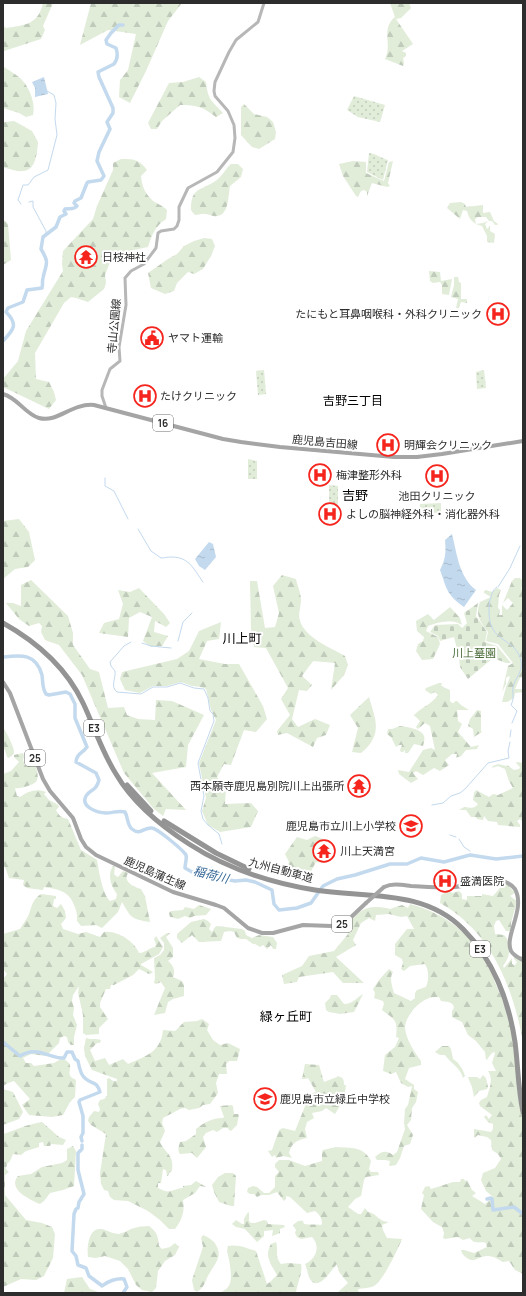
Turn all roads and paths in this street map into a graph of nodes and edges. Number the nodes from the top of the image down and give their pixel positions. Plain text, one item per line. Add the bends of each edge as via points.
1 (264, 3) edge
2 (3, 394) edge
3 (106, 408) junction
4 (523, 439) edge
5 (3, 620) edge
6 (3, 623) edge
7 (3, 682) edge
8 (314, 888) junction
9 (327, 890) junction
10 (523, 960) edge
11 (523, 1095) edge
12 (523, 1112) edge

1 - 3 main road, 寺山公園線 via 258,22 236,40 215,82 215,96 229,113 234,125 233,152 217,172 188,188 179,207 177,226 158,232 156,248 144,264 131,271 125,278 126,305 119,347 120,361 110,369 102,390
2 - 3 main road, 鹿児島吉田線 / 16 via 10,396 29,413 40,418 53,418 83,405
3 - 4 main road, 鹿児島吉田線 / 16 via 257,445 405,458
5 - 8 highway, 九州自動車道 / E3 via 35,640 52,654 68,673 85,700 118,772 130,789 155,814 169,825 244,867
6 - 8 highway, 九州自動車道 / E3 via 34,642 66,675 82,702 112,769 142,808 180,838 218,860 268,879
7 - 10 main road, 鹿児島蒲生線 / 25, bridge via 10,693 45,784 72,818 82,843 96,855 173,892 224,908 248,928 262,933 273,933 303,925 340,924 348,920 384,887 454,887 498,879 515,889 519,900 518,915 510,941 514,955
8 - 9 highway, 九州自動車道 / E3
9 - 11 highway, 九州自動車道 / E3 via 420,899 445,911 467,928 491,961 508,1000 516,1030
9 - 12 highway, 九州自動車道 / E3 via 419,902 449,917 470,936 492,970 509,1011

